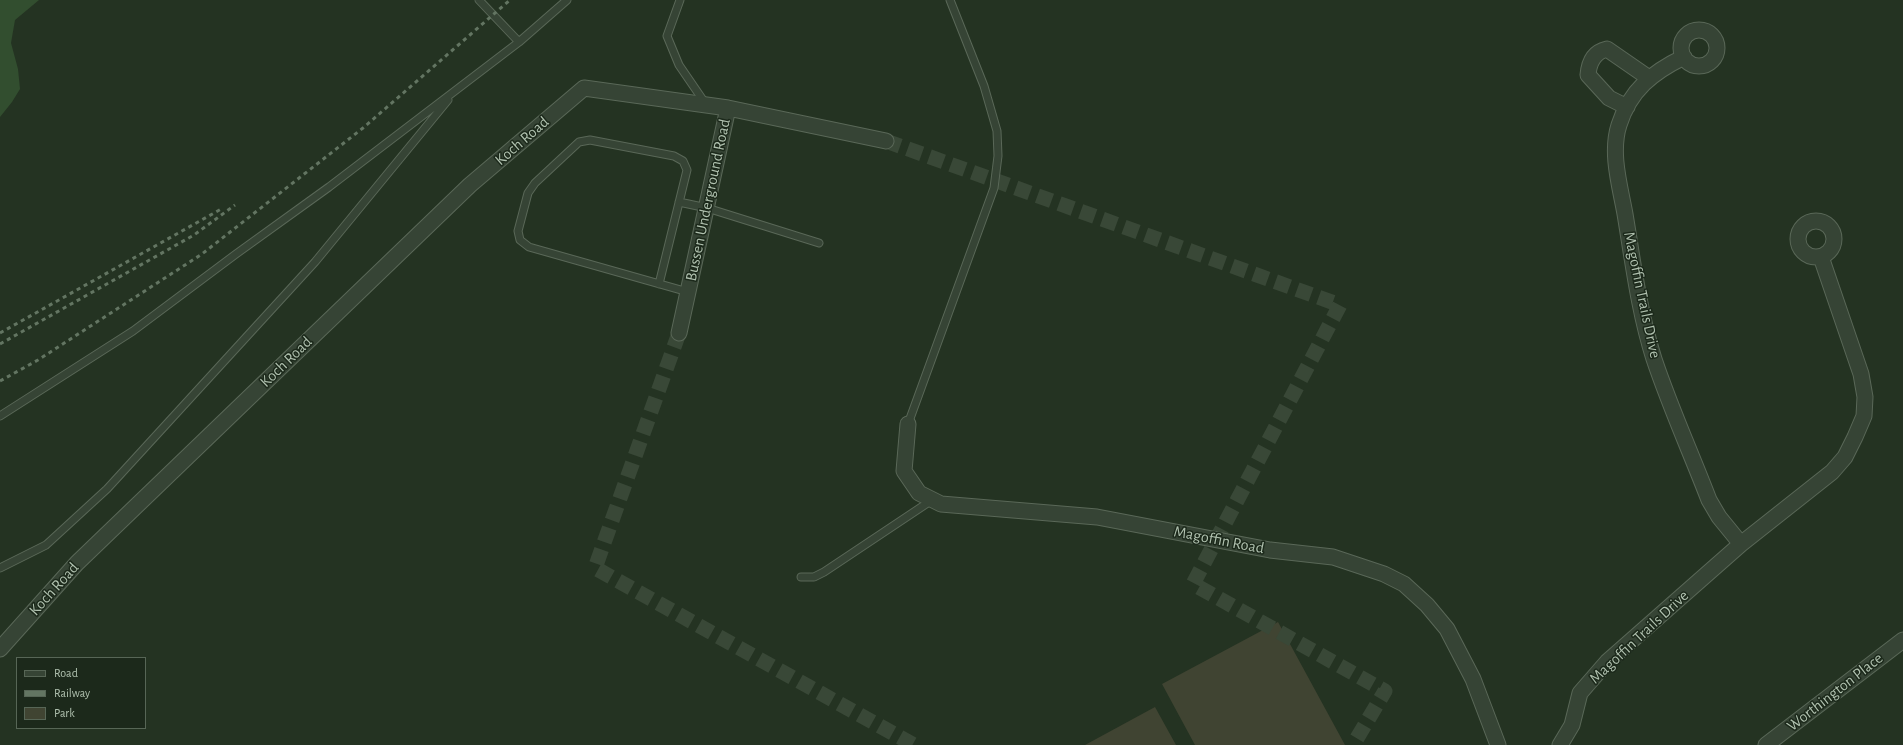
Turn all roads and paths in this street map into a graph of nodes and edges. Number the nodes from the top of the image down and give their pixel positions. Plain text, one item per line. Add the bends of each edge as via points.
1 (479, 0) edge
2 (567, 0) edge
3 (680, 0) edge
4 (950, 0) edge
5 (519, 42) junction
6 (1684, 57) dead end
7 (1649, 78) junction
8 (456, 90) junction
9 (706, 105) junction
10 (1627, 107) junction
11 (728, 108) junction
12 (886, 142) tunnel mouth
13 (679, 202) junction
14 (707, 208) junction
15 (819, 243) dead end
16 (1821, 257) dead end
17 (658, 284) junction
18 (688, 292) junction
19 (679, 332) tunnel mouth
20 (0, 416) edge
21 (908, 424) joint
22 (932, 500) junction
23 (1741, 544) junction
24 (0, 568) edge
25 (801, 577) dead end
26 (1903, 640) edge
27 (0, 649) edge
28 (1498, 745) edge
29 (1560, 745) edge
30 (1766, 745) edge

1 - 5 lane
2 - 5 lane
3 - 9 lane via 667,36 679,65
4 - 21 lane via 984,86 997,131 998,156 994,188
5 - 8 lane
6 - 7 street, Magoffin Trails Drive
7 - 10 street, Magoffin Trails Drive
7 - 10 street via 1607,49 1600,50 1595,56 1589,65 1588,75 1609,98
8 - 20 lane via 133,331
8 - 24 lane via 315,262 107,489 46,545
9 - 11 street
9 - 27 street, Koch Road via 584,88 470,185 77,563
10 - 23 street, Magoffin Trails Drive via 1616,138 1616,162 1645,326 1655,360 1709,500
11 - 12 street, Bussen Underground Road
11 - 14 street, Bussen Underground Road
13 - 14 lane
13 - 17 lane
13 - 17 lane via 686,170 684,161 674,156 590,140 579,142 535,183 528,193 518,231 520,240 529,247
14 - 15 lane
14 - 18 street, Bussen Underground Road
16 - 23 street, Magoffin Trails Drive via 1861,374 1865,397 1864,416 1845,457 1832,472
17 - 18 lane
18 - 19 street, Bussen Underground Road
21 - 22 street, Magoffin Road via 904,471 919,493
22 - 25 lane via 824,572 814,577
22 - 28 street, Magoffin Road via 941,504 1097,517 1270,550 1333,557 1384,574 1404,584 1427,605 1447,630 1473,679
23 - 29 street, Magoffin Trails Drive via 1591,679 1580,692 1572,725
26 - 30 street, Worthington Place

